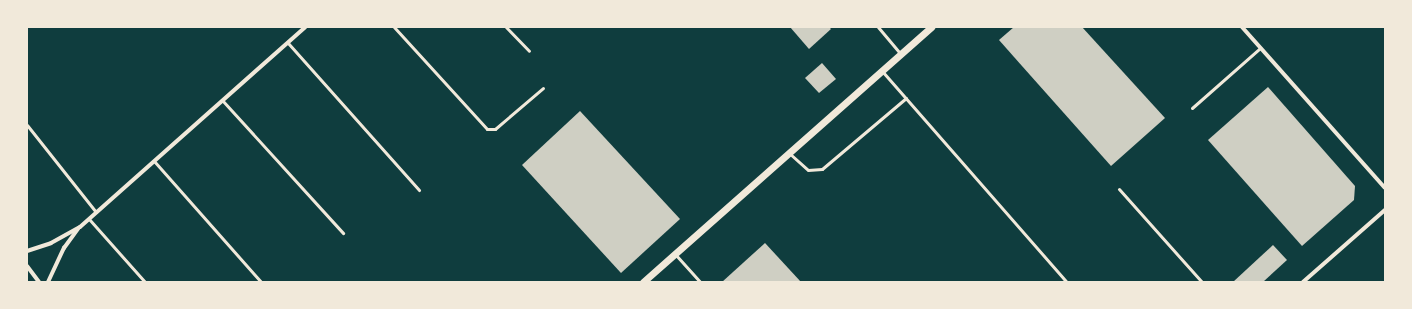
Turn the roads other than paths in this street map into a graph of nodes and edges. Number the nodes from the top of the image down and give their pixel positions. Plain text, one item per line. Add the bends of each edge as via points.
1 (305, 27) edge
2 (394, 27) edge
3 (506, 27) edge
4 (878, 27) edge
5 (931, 27) edge
6 (1242, 27) edge
7 (288, 43) junction
8 (1260, 48) junction
9 (529, 51) dead end
10 (901, 54) junction
11 (882, 71) junction
12 (543, 88) dead end
13 (906, 98) junction
14 (222, 100) junction
15 (1192, 108) dead end
16 (27, 125) edge
17 (789, 153) junction
18 (154, 161) junction
19 (1385, 188) edge
20 (1119, 189) dead end
21 (419, 190) dead end
22 (1385, 210) edge
23 (96, 212) junction
24 (89, 219) junction
25 (80, 227) junction
26 (343, 233) dead end
27 (27, 251) edge
28 (675, 254) junction
29 (27, 266) edge
30 (1305, 281) edge
31 (39, 282) edge
32 (48, 282) edge
33 (145, 282) edge
34 (261, 282) edge
35 (643, 282) edge
36 (700, 282) edge
37 (1067, 282) edge
38 (1202, 282) edge

1 - 7 street
2 - 12 lane via 487,129 498,127
3 - 9 lane
4 - 10 lane
5 - 10 street
6 - 8 street
7 - 14 street
7 - 21 lane
8 - 15 lane
8 - 19 street
10 - 11 street
11 - 13 lane
11 - 17 street
13 - 17 lane via 822,169 808,170
13 - 37 lane
14 - 18 street
14 - 26 lane
16 - 23 lane
17 - 28 street
18 - 23 street
18 - 34 lane
20 - 38 lane
22 - 30 street
23 - 24 street
24 - 25 street
24 - 33 lane
25 - 27 street via 51,243
25 - 32 street via 64,248
28 - 35 street
28 - 36 lane
29 - 31 street

